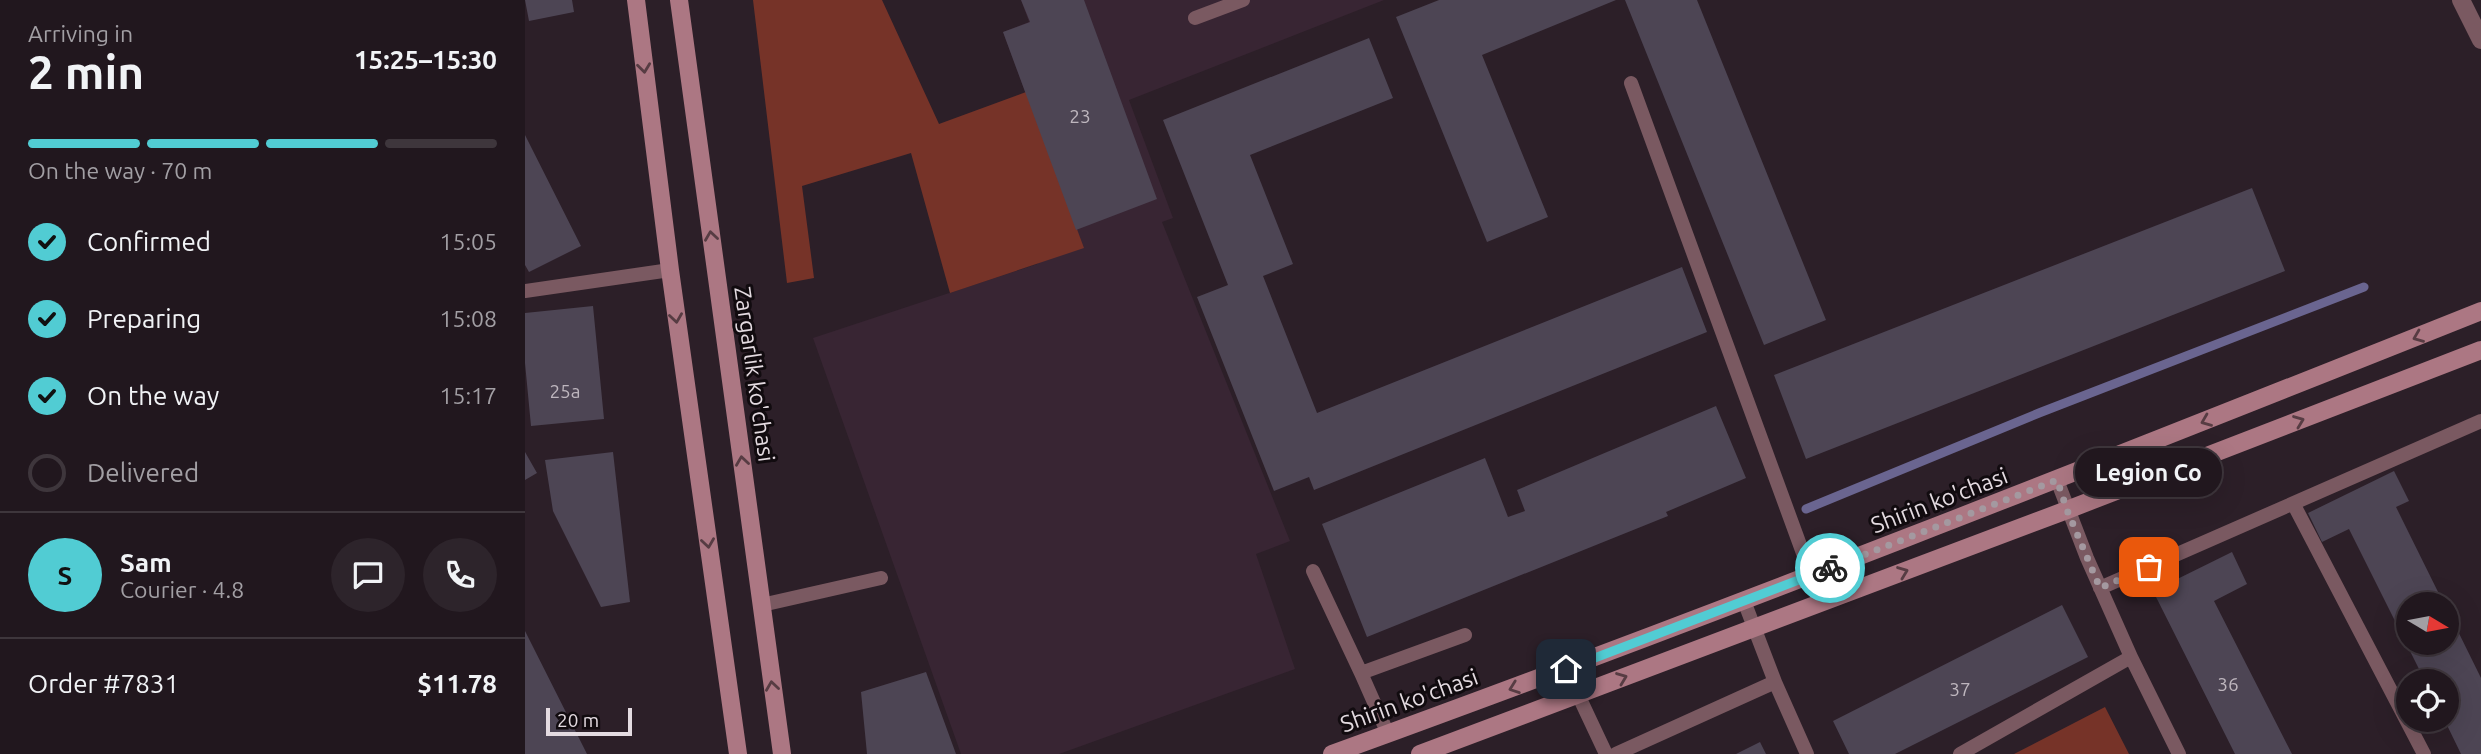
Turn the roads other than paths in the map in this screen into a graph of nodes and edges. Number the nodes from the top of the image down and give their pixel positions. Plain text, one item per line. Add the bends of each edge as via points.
1 (636, 0) edge
2 (679, 0) edge
3 (1243, 0) edge
4 (2461, 0) edge
5 (1195, 18) dead end
6 (2481, 40) edge
7 (1631, 83) dead end
8 (670, 270) junction
9 (525, 291) edge
10 (2481, 312) edge
11 (2481, 350) edge
12 (2481, 421) edge
13 (2057, 480) junction
14 (2294, 505) junction
15 (2067, 510) junction
16 (1313, 571) dead end
17 (1811, 575) junction
18 (881, 578) dead end
19 (2100, 588) junction
20 (1744, 601) junction
21 (761, 605) junction
22 (1755, 628) junction
23 (1465, 635) dead end
24 (2131, 657) junction
25 (1566, 669) junction
26 (1361, 673) junction
27 (1775, 682) junction
28 (1577, 695) junction
29 (1388, 734) junction
30 (738, 754) edge
31 (782, 754) edge
32 (1332, 754) edge
33 (1420, 754) edge
34 (1606, 754) edge
35 (1616, 754) edge
36 (1807, 754) edge
37 (1960, 754) edge
38 (2179, 754) edge
39 (2424, 754) edge

1 -> 8 main road
21 -> 2 main road, Zargarlik ko'chasi
3 - 5 lane
4 - 6 street
7 - 17 lane
8 - 9 lane
8 -> 30 main road
10 -> 13 main road, Shirin ko'chasi
15 -> 11 main road
12 - 14 lane
13 - 15 lane
13 - 17 main road, Shirin ko'chasi
14 - 19 lane
14 - 39 lane
15 - 19 lane
22 -> 15 main road
16 - 26 lane
17 - 20 main road, Shirin ko'chasi
18 - 21 lane
19 - 24 lane
20 - 22 lane
20 - 25 main road, Shirin ko'chasi
31 -> 21 main road, Zargarlik ko'chasi
22 - 27 lane
28 -> 22 main road
23 - 26 lane
24 - 37 lane
24 - 38 lane
25 - 28 lane
25 -> 29 main road, Shirin ko'chasi
26 - 29 lane
27 - 35 lane
27 - 36 lane
28 - 33 main road
28 - 34 lane
29 - 32 main road, Shirin ko'chasi

